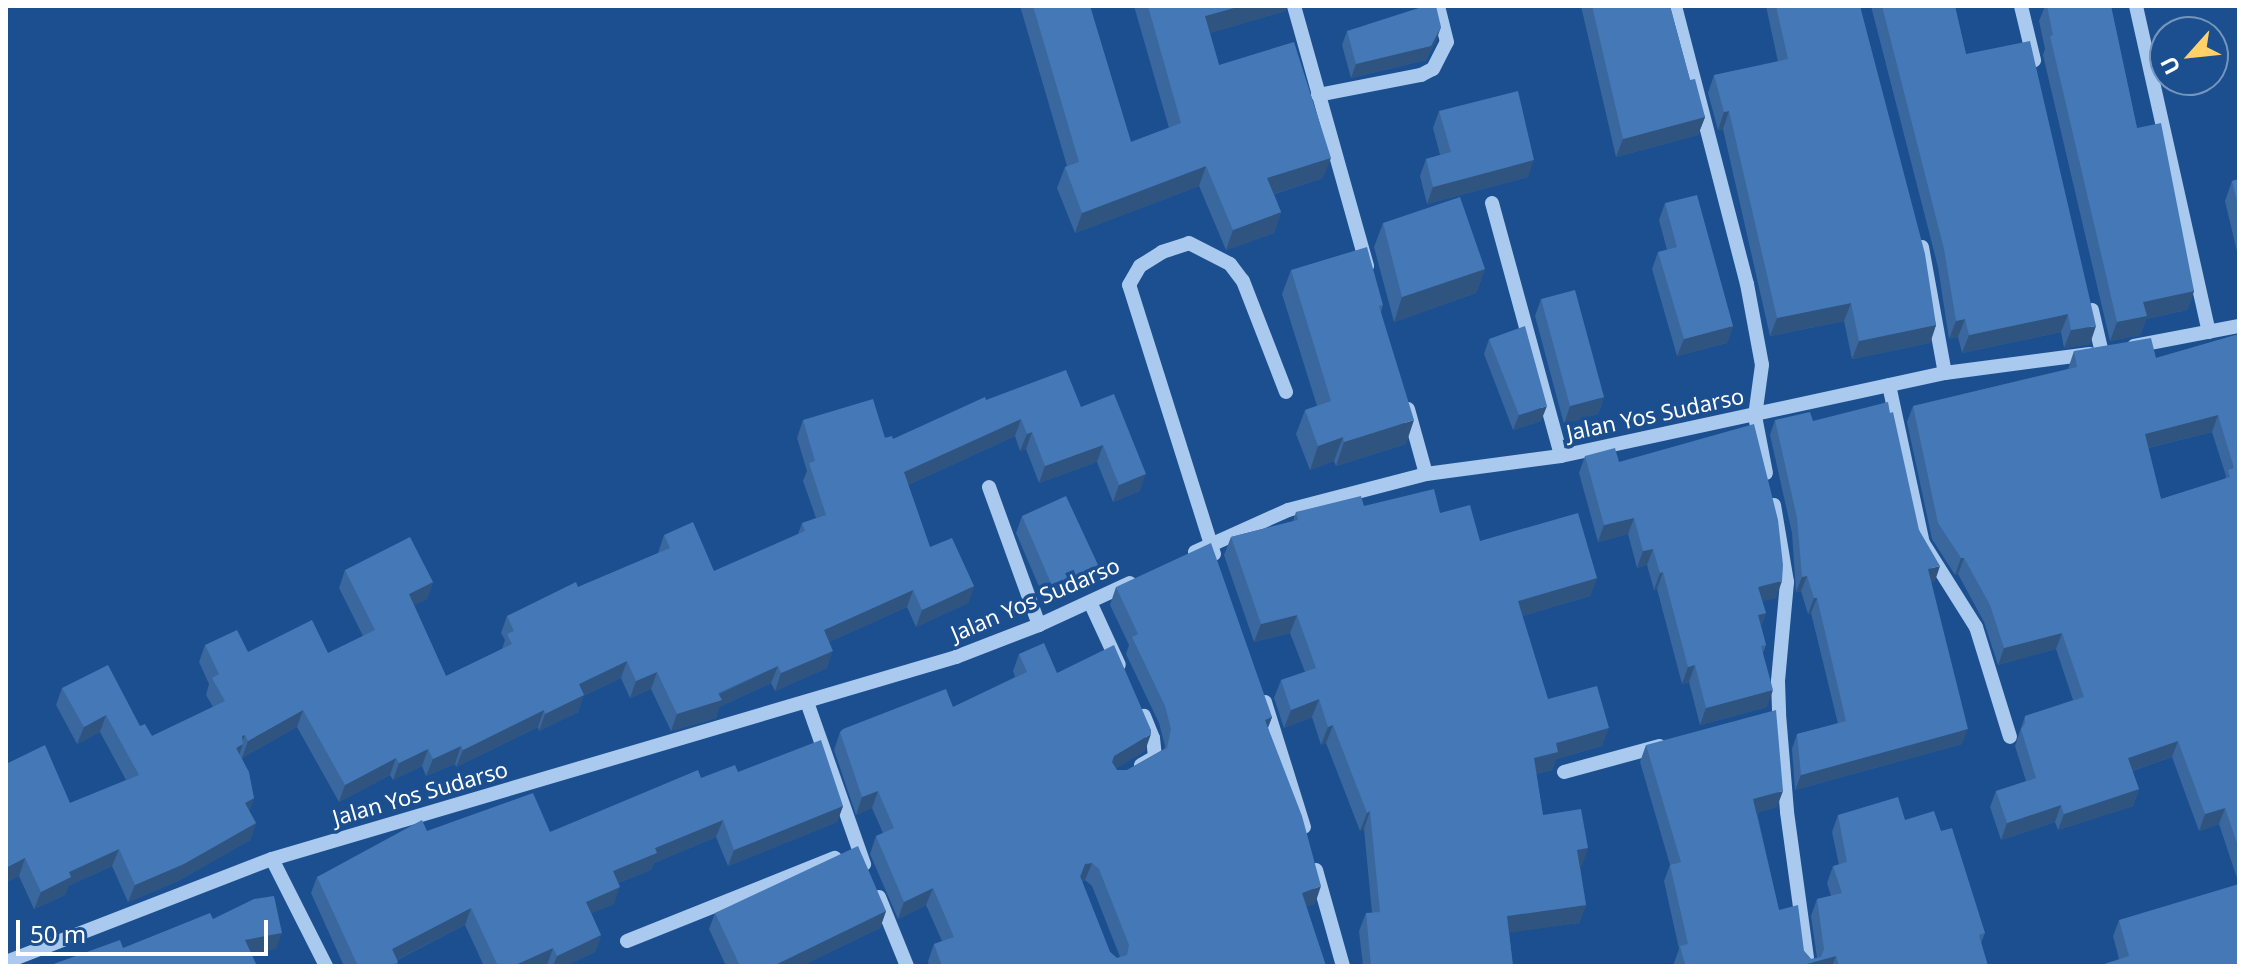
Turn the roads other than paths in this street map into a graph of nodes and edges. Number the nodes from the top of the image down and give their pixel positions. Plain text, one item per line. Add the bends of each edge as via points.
1 (1294, 6) edge
2 (1438, 6) edge
3 (1675, 6) edge
4 (2021, 6) edge
5 (2136, 6) edge
6 (2039, 81) edge
7 (1318, 95) junction
8 (1492, 203) dead end
9 (1916, 226) edge
10 (1370, 277) edge
11 (2088, 292) edge
12 (2239, 326) edge
13 (2209, 332) junction
14 (2102, 353) junction
15 (1945, 373) junction
16 (1889, 385) junction
17 (1286, 392) dead end
18 (1405, 399) edge
19 (1755, 416) junction
20 (1561, 456) junction
21 (1426, 474) junction
22 (989, 487) dead end
23 (1210, 545) junction
24 (1184, 557) edge
25 (1220, 573) edge
26 (1143, 577) edge
27 (1090, 602) junction
28 (1039, 625) junction
29 (1260, 688) edge
30 (807, 702) junction
31 (1779, 714) junction
32 (1764, 718) edge
33 (2010, 737) dead end
34 (1672, 743) edge
35 (1129, 771) edge
36 (1564, 772) dead end
37 (857, 849) junction
38 (272, 859) junction
39 (627, 941) dead end
40 (6, 962) edge
41 (326, 966) edge
42 (907, 966) edge
43 (1343, 966) edge
44 (1808, 966) edge

1 - 7 street
2 - 7 street via 1447,42 1433,69
3 - 19 street via 1755,325 1762,365
4 - 6 street
5 - 13 street
7 - 10 street
8 - 20 street
9 - 15 street
11 - 14 street
12 - 13 street, Jalan Yos Sudarso
13 - 14 street, Jalan Yos Sudarso
14 - 15 street, Jalan Yos Sudarso
15 - 16 street, Jalan Yos Sudarso
16 - 19 street, Jalan Yos Sudarso
16 - 33 street via 1923,543 1976,627
17 - 23 street via 1243,281 1230,264 1189,243 1140,266 1129,285
18 - 21 street
19 - 20 street, Jalan Yos Sudarso
19 - 31 street via 1787,582
20 - 21 street, Jalan Yos Sudarso
21 - 23 street, Jalan Yos Sudarso via 1288,510
22 - 28 street
23 - 24 street, Jalan Yos Sudarso
23 - 25 street
26 - 27 street, Jalan Yos Sudarso
27 - 28 street, Jalan Yos Sudarso
27 - 35 street via 1153,738 1155,757
28 - 30 street, Jalan Yos Sudarso via 941,662
29 - 43 street
30 - 37 street
30 - 38 street, Jalan Yos Sudarso
31 - 32 street
31 - 44 street
34 - 36 street
37 - 39 street
37 - 42 street
38 - 40 street, Jalan Yos Sudarso
38 - 41 street

